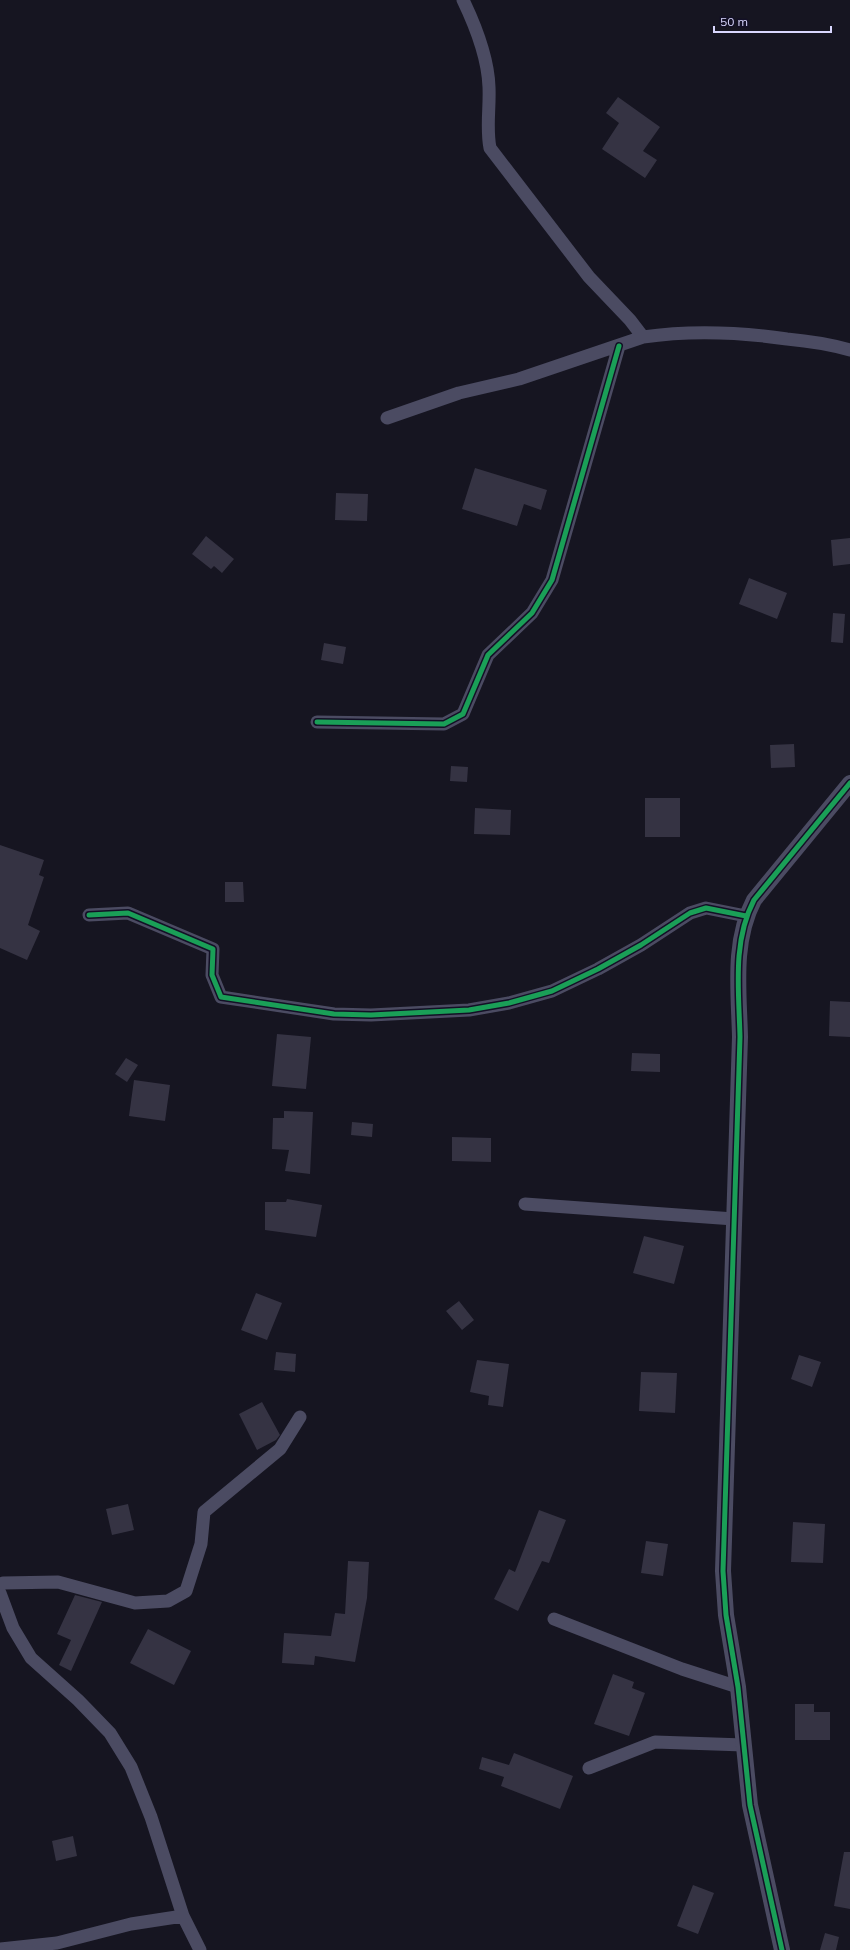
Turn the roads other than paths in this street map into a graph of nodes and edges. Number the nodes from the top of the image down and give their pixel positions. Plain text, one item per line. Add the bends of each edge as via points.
1 (463, 0) edge
2 (643, 337) junction
3 (619, 346) junction
4 (850, 350) edge
5 (387, 418) dead end
6 (317, 722) dead end
7 (850, 783) edge
8 (89, 915) dead end
9 (746, 916) junction
10 (525, 1204) dead end
11 (734, 1219) junction
12 (300, 1417) dead end
13 (1, 1585) edge
14 (554, 1620) dead end
15 (738, 1687) junction
16 (744, 1745) junction
17 (589, 1768) dead end
18 (183, 1916) junction
19 (0, 1949) edge
20 (200, 1950) edge
21 (782, 1950) edge

1 - 2 street via 483,49 489,86 487,132 490,148 579,265
2 - 3 street
2 - 4 street via 700,332 757,335 831,344
3 - 5 street via 519,379 459,393
3 - 6 street via 552,580 532,613 488,655 463,714 444,724
7 - 9 street via 786,859 754,900
8 - 9 street via 128,913 213,949 212,975 222,997 334,1014 371,1015 469,1010 509,1003 552,991 598,969 690,913 706,908
9 - 11 street via 739,959 740,1037
10 - 11 street
11 - 15 street via 723,1571 726,1616
12 - 13 street via 280,1449 204,1512 201,1544 186,1591 168,1600 135,1603 58,1582
13 - 18 street via 13,1628 31,1658 110,1733 131,1767 151,1817
14 - 15 street via 682,1669
15 - 16 street
16 - 17 street via 655,1742
16 - 21 street via 750,1806
18 - 19 street via 131,1924 57,1943
18 - 20 street

